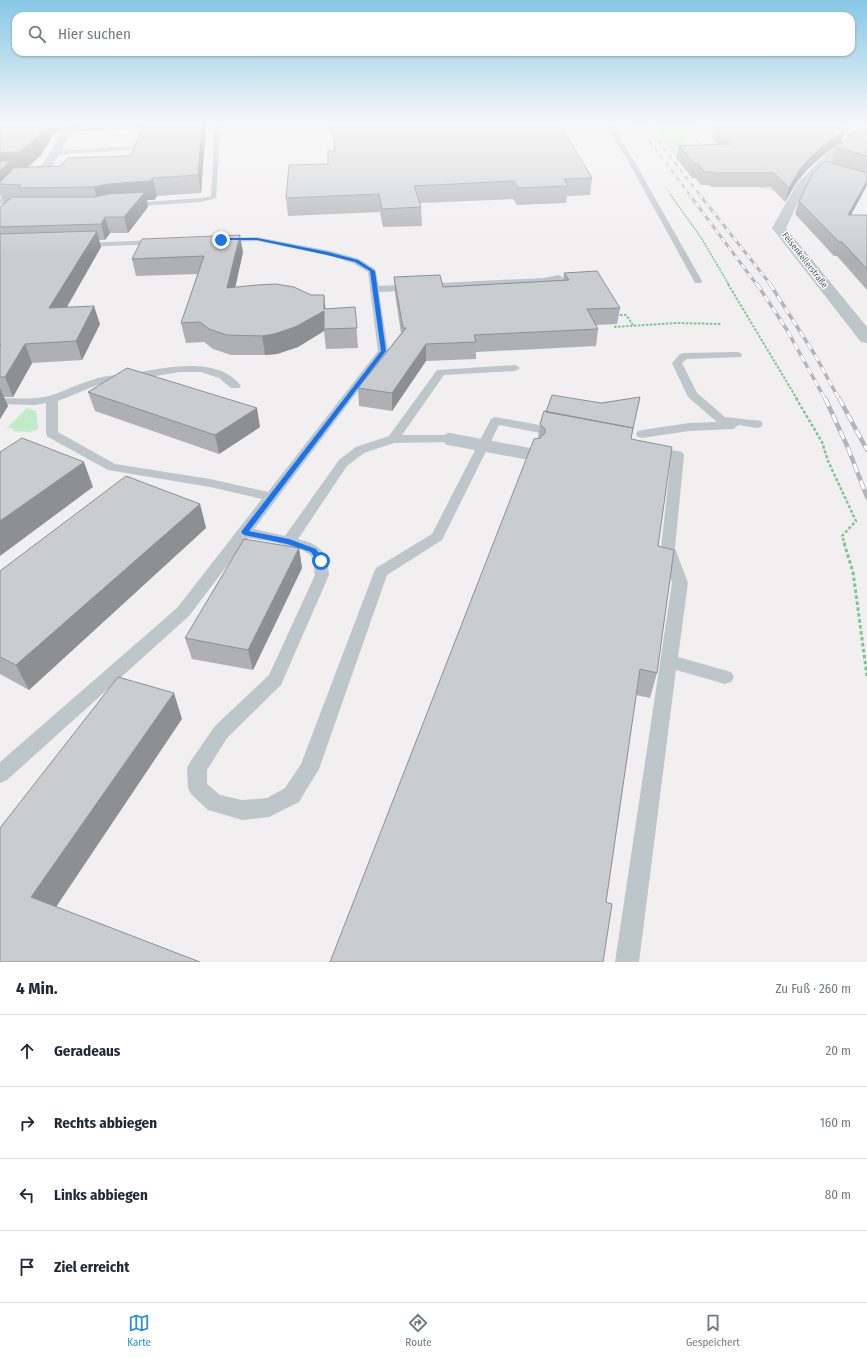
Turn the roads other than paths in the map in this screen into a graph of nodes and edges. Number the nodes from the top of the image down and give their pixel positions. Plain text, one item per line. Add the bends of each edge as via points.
1 (46, 168) edge
2 (216, 168) edge
3 (635, 168) edge
4 (819, 168) edge
5 (823, 168) edge
6 (834, 171) edge
7 (24, 174) junction
8 (0, 175) edge
9 (0, 202) edge
10 (121, 205) edge
11 (213, 240) edge
12 (166, 242) edge
13 (73, 246) edge
14 (559, 278) dead end
15 (698, 281) dead end
16 (376, 289) junction
17 (867, 338) edge
18 (737, 355) dead end
19 (515, 368) dead end
20 (236, 386) dead end
21 (52, 399) junction
22 (0, 401) edge
23 (642, 434) dead end
24 (571, 435) edge
25 (393, 439) junction
26 (632, 447) edge
27 (535, 455) edge
28 (271, 497) junction
29 (244, 532) junction
30 (289, 541) junction
31 (669, 661) junction
32 (725, 677) dead end
33 (0, 774) edge
34 (627, 962) edge

1 - 7 street
2 - 10 lane via 214,197
3 - 15 lane
4 - 17 street, Felsenkellerstraße via 798,192 780,228
5 - 6 street
7 - 8 street
7 - 9 lane
11 - 16 lane via 257,239 356,261 372,271
12 - 13 lane
14 - 16 lane via 543,281
16 - 28 lane via 383,351
18 - 23 lane via 684,356 677,363 692,395 722,420 757,424 689,427
19 - 25 lane via 441,372
20 - 21 lane via 223,376 202,369 181,369 94,382
21 - 22 lane via 35,402
21 - 28 lane via 52,434 112,467 210,483
24 - 30 lane via 495,421 437,537 381,572 309,769 292,794 269,807 242,810 215,803 198,788 197,768 221,732 275,680 322,575 321,561 314,550
25 - 27 lane, bridge via 449,439
25 - 30 lane via 360,450 343,463
26 - 31 lane via 678,455 668,548 680,583
28 - 29 lane
29 - 30 lane
29 - 33 lane via 183,612
31 - 32 lane
31 - 34 lane

